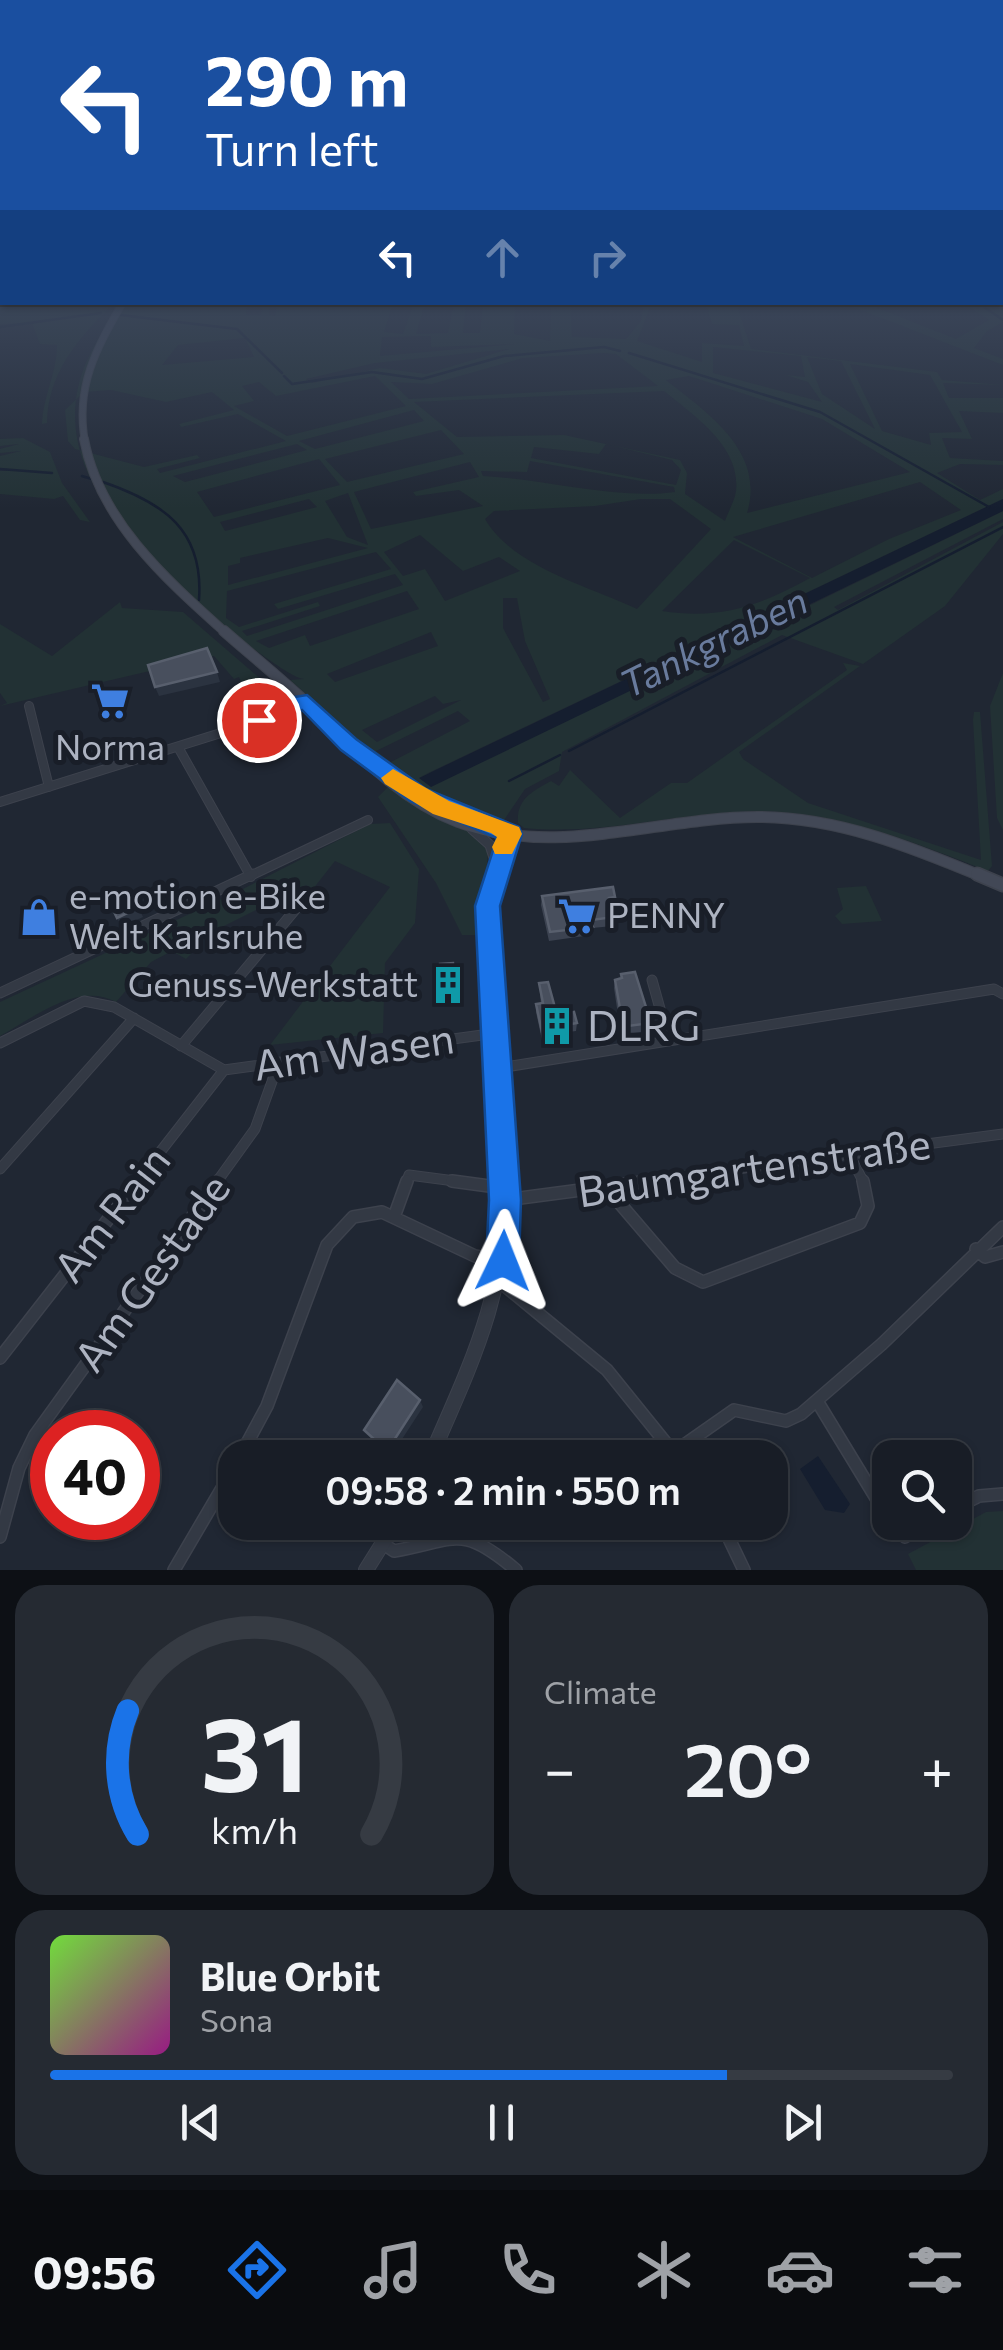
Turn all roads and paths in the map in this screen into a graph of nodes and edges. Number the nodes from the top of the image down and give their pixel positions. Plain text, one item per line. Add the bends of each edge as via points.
1 (122, 544) dead end
2 (280, 680) junction
3 (307, 702) junction
4 (30, 706) dead end
5 (274, 711) junction
6 (259, 720) junction
7 (349, 744) junction
8 (178, 748) junction
9 (48, 787) junction
10 (0, 802) edge
11 (368, 820) dead end
12 (461, 823) junction
13 (510, 834) junction
14 (497, 868) junction
15 (251, 877) junction
16 (1003, 886) edge
17 (305, 898) dead end
18 (652, 980) dead end
19 (0, 993) edge
20 (1003, 994) edge
21 (134, 1018) junction
22 (496, 1033) junction
23 (669, 1041) junction
24 (0, 1044) edge
25 (181, 1046) junction
26 (279, 1062) junction
27 (499, 1068) junction
28 (224, 1070) junction
29 (1003, 1134) edge
30 (849, 1154) junction
31 (0, 1169) edge
32 (612, 1188) junction
33 (505, 1194) junction
34 (394, 1217) junction
35 (1003, 1227) edge
36 (976, 1250) junction
37 (1003, 1252) edge
38 (503, 1261) junction
39 (500, 1281) junction
40 (0, 1358) edge
41 (818, 1401) junction
42 (249, 1440) edge
43 (438, 1440) edge
44 (664, 1440) edge
45 (695, 1440) edge
46 (872, 1491) edge
47 (1003, 1494) edge
48 (218, 1495) edge
49 (972, 1500) edge
50 (0, 1537) edge
51 (384, 1540) edge
52 (730, 1540) edge
53 (382, 1543) junction
54 (174, 1570) edge
55 (366, 1570) edge
56 (516, 1570) edge
57 (744, 1570) edge

1 - 2 main road
2 - 3 main road
2 - 5 main road
3 - 5 street
3 - 6 street
3 - 7 main road
4 - 9 street
5 - 6 street
6 - 8 street
7 - 12 main road via 389,784
7 - 13 main road via 418,795
8 - 9 street
8 - 15 street
9 - 10 street
11 - 15 street
12 - 13 main road
12 - 14 street via 484,836
13 - 14 street
13 - 16 main road via 602,837 722,819 802,820 879,837
14 - 22 street via 488,906
15 - 19 street
17 - 25 street
18 - 23 street
20 - 23 street via 994,989
21 - 24 street, Am Wasen via 100,1001 84,1001
21 - 25 street, Am Wasen
21 - 31 street
22 - 26 street, Am Wasen
22 - 27 street
23 - 27 street
25 - 28 street, Am Wasen
26 - 28 street, Am Wasen
26 - 50 street, Am Gestade via 255,1129 35,1435
27 - 33 street
28 - 40 street, Am Rain
29 - 30 street, Baumgartenstraße
30 - 32 street, Baumgartenstraße
30 - 32 street via 871,1200 860,1223 703,1282 675,1268
32 - 33 street, Baumgartenstraße
33 - 34 street, Baumgartenstraße via 410,1175
33 - 38 street
34 - 38 street via 475,1256
34 - 42 street via 364,1212 327,1245
35 - 36 street
36 - 37 street via 985,1257
36 - 41 street
38 - 39 street
39 - 43 street
39 - 44 street via 607,1370
41 - 45 street via 786,1420 734,1410
41 - 46 street
47 - 49 street
48 - 54 street
51 - 53 street
52 - 57 street
53 - 55 street
53 - 56 street via 400,1551 458,1534 483,1542

